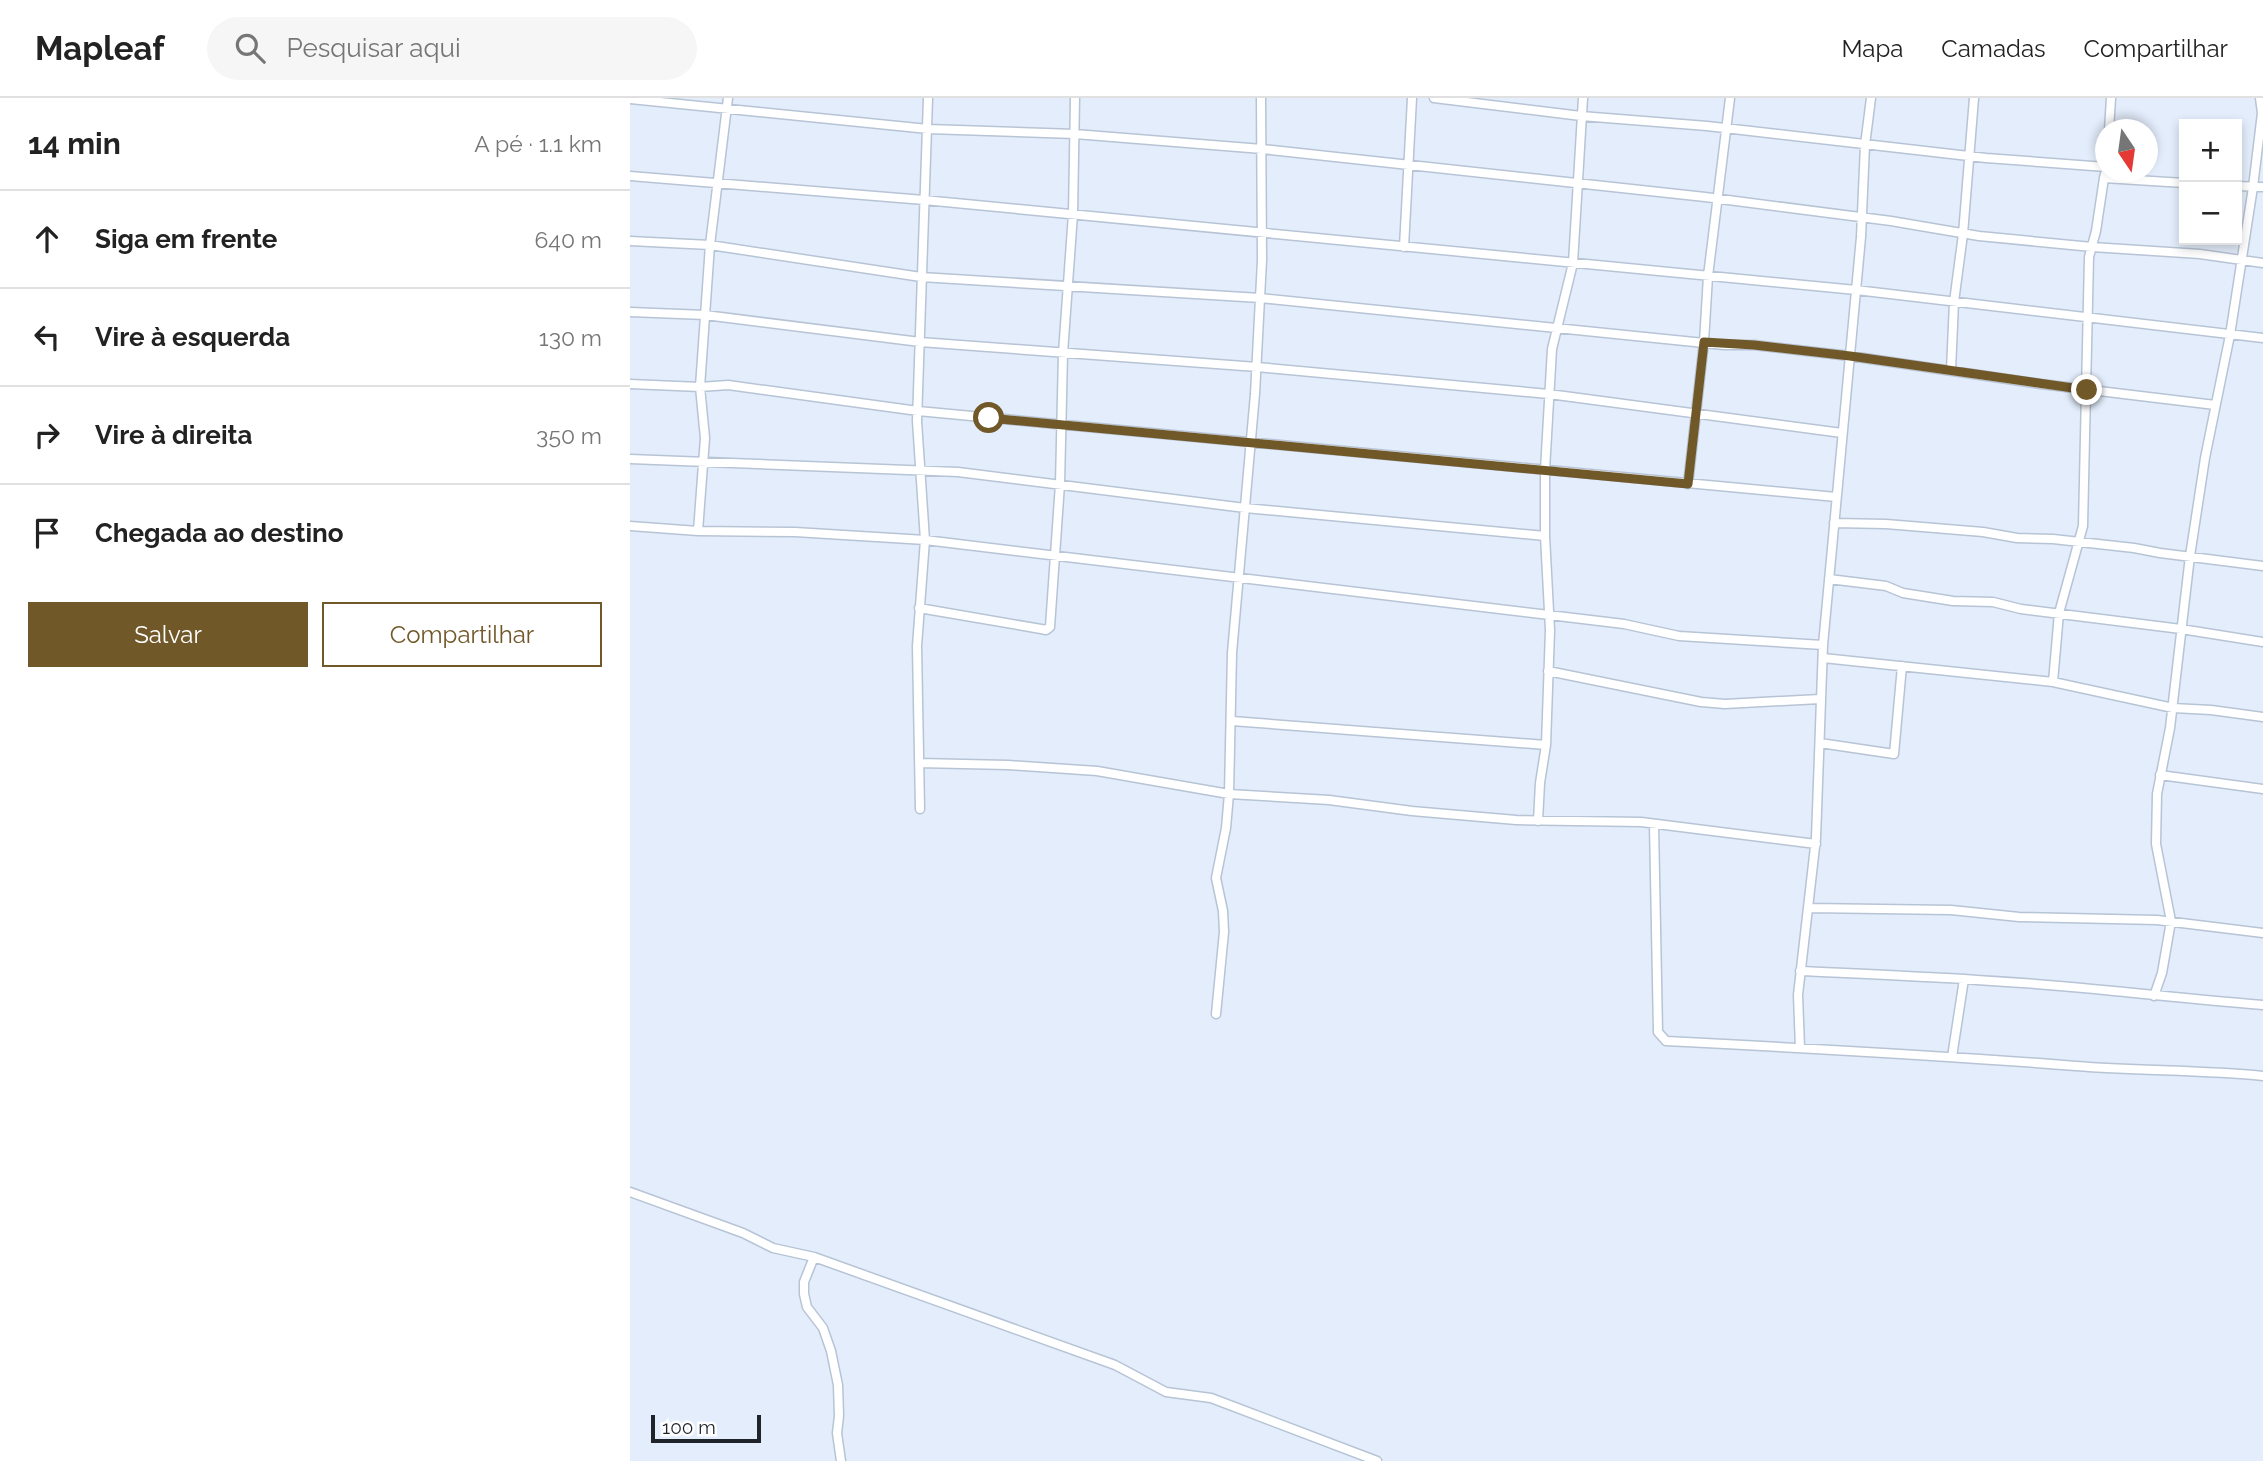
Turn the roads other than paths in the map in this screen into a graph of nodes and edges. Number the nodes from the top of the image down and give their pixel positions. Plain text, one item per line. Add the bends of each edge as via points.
1 (928, 98) edge
2 (1075, 98) edge
3 (1261, 98) edge
4 (1412, 98) edge
5 (1433, 98) edge
6 (1583, 98) edge
7 (1730, 98) edge
8 (1871, 98) edge
9 (1973, 98) edge
10 (2111, 98) edge
11 (2249, 98) edge
12 (630, 99) edge
13 (2261, 99) edge
14 (727, 103) edge
15 (1581, 116) junction
16 (2110, 119) edge
17 (1727, 128) junction
18 (928, 129) junction
19 (1074, 134) junction
20 (1865, 145) junction
21 (1262, 149) junction
22 (1969, 156) junction
23 (1409, 165) junction
24 (2095, 171) edge
25 (630, 176) edge
26 (2158, 179) edge
27 (717, 181) junction
28 (2103, 182) edge
29 (2179, 182) edge
30 (1577, 184) junction
31 (2242, 186) edge
32 (2253, 187) junction
33 (2263, 187) edge
34 (1719, 199) junction
35 (924, 200) junction
36 (1073, 215) junction
37 (1861, 217) junction
38 (1263, 233) junction
39 (1963, 234) junction
40 (630, 241) edge
41 (710, 245) junction
42 (1404, 247) junction
43 (2092, 247) junction
44 (2241, 259) junction
45 (2263, 262) edge
46 (1573, 263) junction
47 (1708, 276) junction
48 (922, 277) junction
49 (1067, 286) junction
50 (1856, 290) junction
51 (1260, 298) junction
52 (1954, 302) junction
53 (630, 313) edge
54 (705, 315) junction
55 (2089, 318) junction
56 (1557, 328) junction
57 (2230, 335) junction
58 (2263, 338) edge
59 (920, 342) junction
60 (1704, 342) junction
61 (1063, 353) junction
62 (1850, 356) junction
63 (1257, 367) junction
64 (1951, 370) junction
65 (630, 384) edge
66 (700, 387) junction
67 (2087, 390) junction
68 (1549, 394) junction
69 (2215, 405) junction
70 (918, 411) junction
71 (1695, 413) junction
72 (1061, 425) junction
73 (1842, 433) junction
74 (1250, 443) junction
75 (630, 460) edge
76 (703, 463) junction
77 (920, 470) junction
78 (1545, 470) junction
79 (1060, 484) junction
80 (1688, 484) junction
81 (1836, 497) junction
82 (1245, 508) junction
83 (1834, 523) junction
84 (630, 526) edge
85 (698, 531) junction
86 (1545, 536) junction
87 (925, 540) junction
88 (2079, 543) junction
89 (1054, 556) junction
90 (2190, 556) junction
91 (2263, 566) edge
92 (1238, 579) junction
93 (1829, 579) junction
94 (919, 608) junction
95 (2059, 613) junction
96 (1550, 616) junction
97 (2181, 629) junction
98 (2263, 642) edge
99 (1823, 645) junction
100 (1823, 658) junction
101 (1902, 666) junction
102 (1548, 671) junction
103 (2053, 682) junction
104 (1820, 699) junction
105 (2173, 708) junction
106 (2263, 717) edge
107 (1232, 720) junction
108 (1820, 743) junction
109 (1546, 745) junction
110 (919, 763) junction
111 (2160, 775) junction
112 (2263, 789) edge
113 (1229, 794) junction
114 (920, 809) dead end
115 (1538, 821) junction
116 (1654, 824) junction
117 (1816, 844) junction
118 (1809, 908) junction
119 (2171, 921) junction
120 (2263, 933) edge
121 (1800, 971) junction
122 (1964, 979) junction
123 (2154, 996) junction
124 (2263, 1004) edge
125 (1216, 1014) dead end
126 (1800, 1048) junction
127 (1952, 1057) junction
128 (2263, 1076) edge
129 (630, 1192) edge
130 (814, 1257) junction
131 (841, 1461) edge
132 (1377, 1461) edge

1 - 18 street
2 - 19 street
3 - 21 street
4 - 23 street
5 - 15 street
6 - 15 street
7 - 17 street
8 - 20 street
9 - 22 street
10 - 16 street
11 - 13 street
12 - 14 street
13 - 32 street
14 - 18 street
14 - 27 street
15 - 17 street
15 - 30 street
17 - 20 street
17 - 34 street
18 - 19 street
18 - 35 street
19 - 21 street
19 - 36 street
20 - 22 street
20 - 37 street
21 - 23 street
21 - 38 street
22 - 24 street
22 - 39 street
23 - 30 street
23 - 42 street
25 - 27 street
26 - 29 street
27 - 35 street
27 - 41 street
28 - 43 street
30 - 34 street
30 - 46 street
31 - 32 street
32 - 33 street
32 - 44 street
34 - 37 street
34 - 47 street
35 - 36 street
35 - 48 street
36 - 38 street
36 - 49 street
37 - 39 street
37 - 50 street
38 - 42 street
38 - 51 street
39 - 43 street
39 - 52 street
40 - 41 street
41 - 48 street
41 - 54 street
42 - 46 street
43 - 44 street
43 - 55 street
44 - 45 street
44 - 57 street
46 - 47 street
46 - 56 street
47 - 50 street
47 - 60 street
48 - 49 street
48 - 59 street
49 - 51 street
49 - 61 street
50 - 52 street
50 - 62 street
51 - 56 street
51 - 63 street
52 - 55 street
52 - 64 street
53 - 54 street
54 - 59 street
54 - 66 street
55 - 57 street
55 - 67 street
56 - 60 street
56 - 68 street
57 - 58 street
57 - 69 street
59 - 61 street
59 - 70 street
60 - 62 street
60 - 71 street
61 - 63 street
61 - 72 street
62 - 64 street
62 - 73 street
63 - 68 street
63 - 74 street
64 - 67 street
65 - 66 street
66 - 70 street via 728,385
66 - 76 street
67 - 69 street
67 - 88 street
68 - 71 street
68 - 78 street
69 - 90 street
70 - 72 street
70 - 77 street
71 - 73 street
71 - 80 street
72 - 74 street
72 - 79 street
73 - 81 street
74 - 78 street
74 - 82 street
75 - 76 street
76 - 77 street
76 - 85 street
77 - 79 street
77 - 87 street
78 - 80 street
78 - 86 street
79 - 82 street
79 - 89 street
80 - 81 street
81 - 83 street
82 - 86 street
82 - 92 street
83 - 88 street
83 - 93 street
84 - 85 street
85 - 87 street
86 - 96 street
87 - 89 street
87 - 94 street
88 - 90 street
88 - 95 street
89 - 92 street
89 - 94 street via 1050,627 1046,630
90 - 91 street
90 - 97 street
92 - 96 street
92 - 107 street
93 - 95 street via 1953,601
93 - 99 street
94 - 110 street
95 - 97 street
95 - 103 street
96 - 99 street via 1679,636
96 - 102 street
97 - 98 street
97 - 105 street
99 - 100 street
100 - 101 street
100 - 104 street
101 - 103 street
101 - 108 street via 1894,754
102 - 104 street via 1701,702
102 - 109 street
103 - 105 street
104 - 108 street
105 - 106 street
105 - 111 street
107 - 109 street
107 - 113 street
108 - 117 street
109 - 115 street
110 - 113 street via 1097,771
110 - 114 street
111 - 112 street
111 - 119 street via 2157,844
113 - 115 street
113 - 125 street via 1216,878 1224,932
115 - 116 street
116 - 117 street
116 - 126 street via 1661,1038
117 - 118 street
118 - 119 street
118 - 121 street
119 - 120 street
119 - 123 street
121 - 122 street
121 - 126 street
122 - 123 street
122 - 127 street
123 - 124 street
126 - 127 street
127 - 128 street
129 - 130 street via 773,1248
130 - 131 street via 804,1294 831,1351 838,1385
130 - 132 street via 1115,1365 1167,1392 1211,1398

